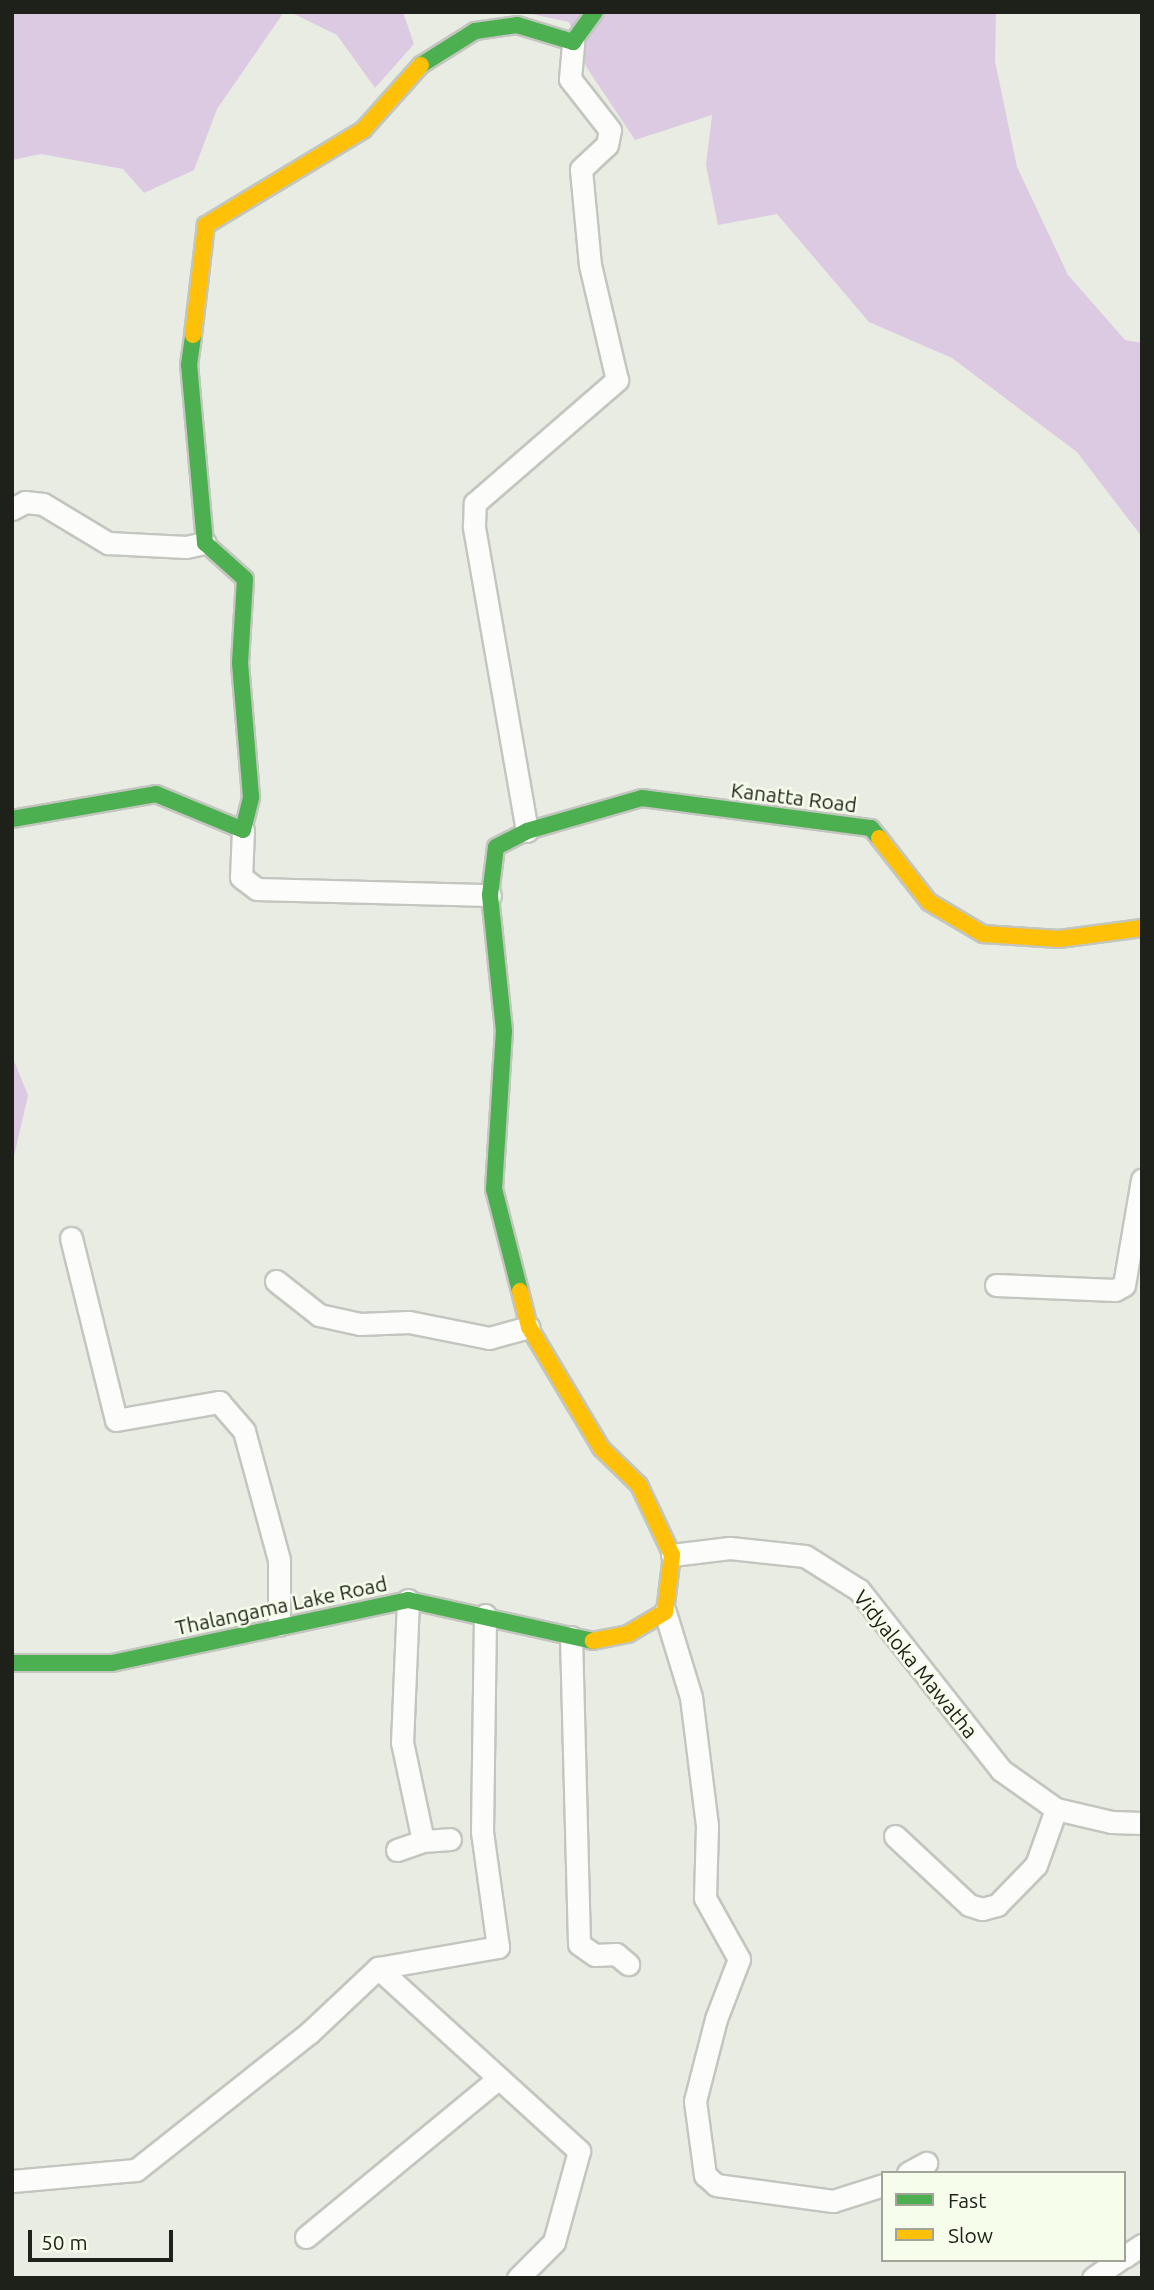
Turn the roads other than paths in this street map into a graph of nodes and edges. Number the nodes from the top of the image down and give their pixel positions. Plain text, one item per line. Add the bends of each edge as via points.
1 (595, 12) edge
2 (573, 42) junction
3 (12, 509) edge
4 (205, 543) junction
5 (12, 819) edge
6 (243, 830) junction
7 (527, 831) junction
8 (490, 895) junction
9 (1142, 928) edge
10 (1142, 1180) edge
11 (71, 1238) dead end
12 (276, 1281) dead end
13 (996, 1285) dead end
14 (530, 1327) junction
15 (671, 1555) junction
16 (408, 1600) junction
17 (665, 1612) junction
18 (485, 1615) junction
19 (279, 1625) junction
20 (571, 1637) junction
21 (12, 1663) edge
22 (1056, 1809) junction
23 (1142, 1823) edge
24 (895, 1836) dead end
25 (450, 1839) dead end
26 (423, 1841) junction
27 (397, 1850) dead end
28 (628, 1964) dead end
29 (378, 1968) junction
30 (499, 2078) junction
31 (12, 2181) edge
32 (881, 2186) edge
33 (306, 2237) dead end
34 (1142, 2245) edge
35 (1126, 2256) edge
36 (1116, 2262) edge
37 (518, 2278) edge
38 (1093, 2278) edge

1 - 2 street
2 - 4 street via 517,26 475,31 423,63 363,130 206,225 189,365
2 - 7 street via 570,79 610,130 607,145 581,169 590,265 617,380 475,503 474,515
3 - 4 street via 25,502 43,504 108,543 186,547
4 - 6 street via 245,579 240,663 251,797
5 - 6 street via 156,794
6 - 8 street via 241,877 257,888
7 - 8 street via 496,847
7 - 9 street, Kanatta Road via 642,798 871,828 929,902 983,934 1059,939
8 - 14 street via 504,1031 494,1189
10 - 13 street via 1124,1285 1115,1290
11 - 19 street via 116,1420 219,1402 244,1431 279,1560
12 - 14 street via 319,1315 360,1324 409,1322 489,1338
14 - 15 street via 601,1448 639,1485
15 - 17 street
15 - 22 street, Vidyaloka Mawatha via 730,1548 805,1556 859,1590 1001,1770
16 - 18 street, Thalangama Lake Road
16 - 19 street, Thalangama Lake Road
16 - 26 street via 402,1742
17 - 20 street, Thalangama Lake Road via 628,1634 595,1641
17 - 32 street via 691,1697 707,1826 705,1898 739,1959 716,2020 695,2101 705,2175 716,2185 833,2201
18 - 20 street, Thalangama Lake Road
18 - 29 street via 482,1832 498,1947
19 - 21 street, Thalangama Lake Road via 112,1662
20 - 28 street via 579,1944 595,1955 616,1954
22 - 23 street, Vidyaloka Mawatha via 1112,1822
22 - 24 street via 1036,1865 997,1905 982,1909 969,1905
25 - 26 street
26 - 27 street
29 - 30 street
29 - 31 street via 309,2033 136,2170
30 - 33 street
30 - 37 street via 579,2151 554,2242
34 - 35 street
36 - 38 street

